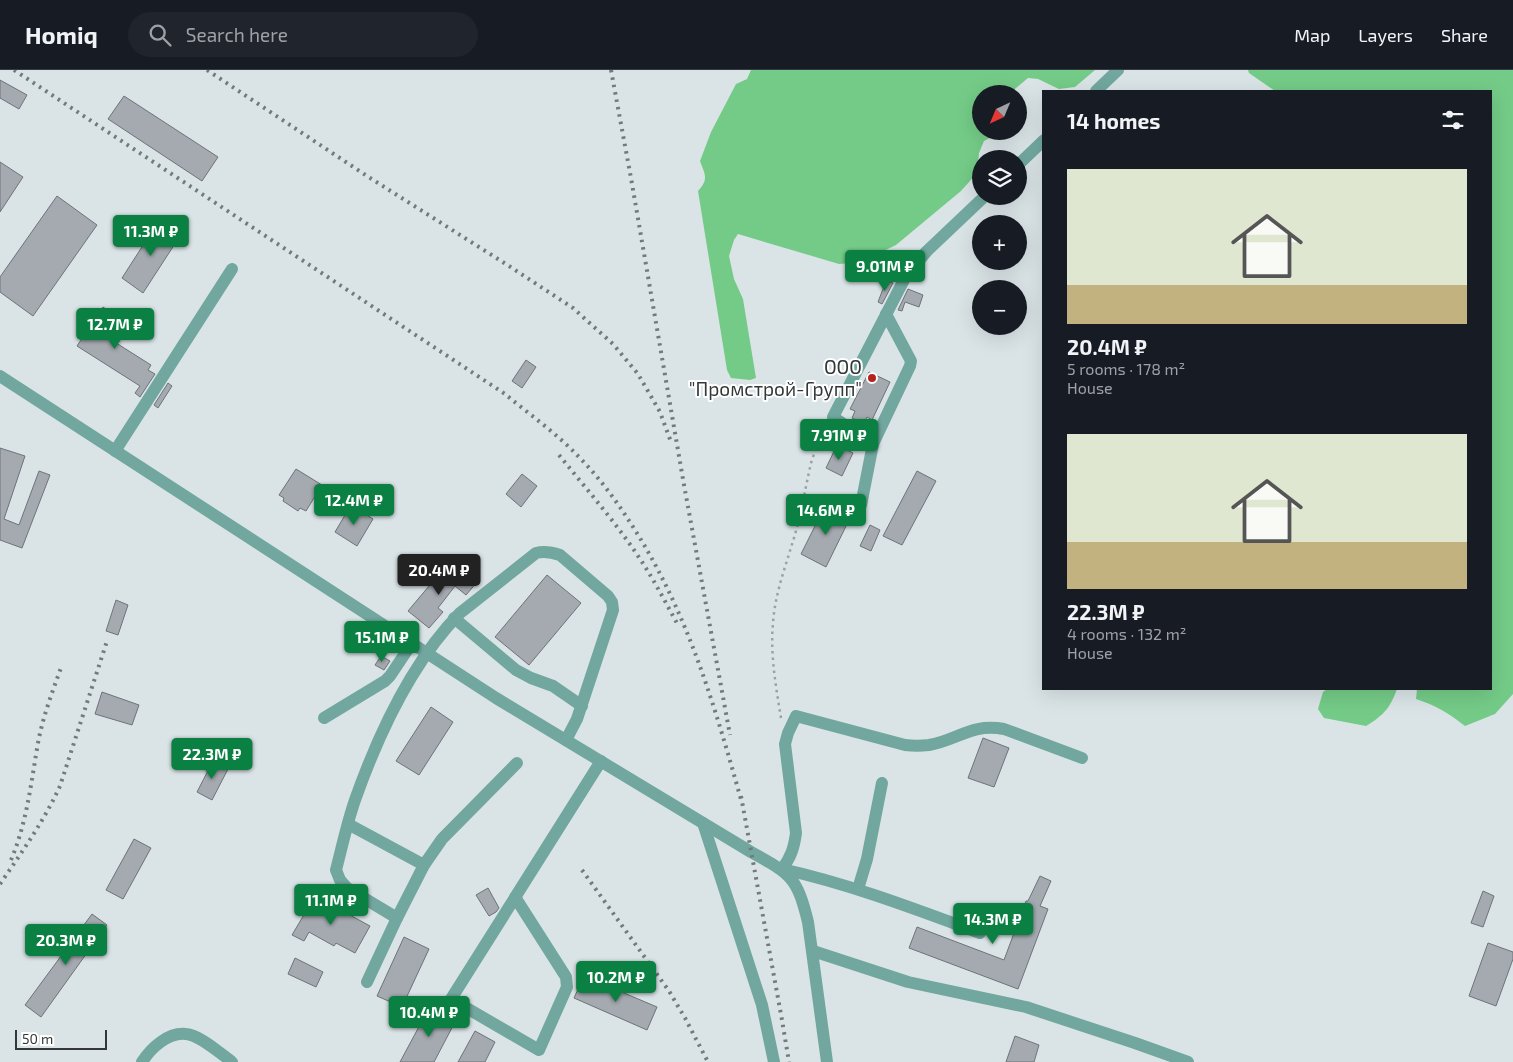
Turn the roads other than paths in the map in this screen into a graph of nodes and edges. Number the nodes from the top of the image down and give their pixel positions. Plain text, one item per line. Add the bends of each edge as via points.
1 (1118, 70) edge
2 (1097, 90) edge
3 (1042, 142) edge
4 (1027, 156) edge
5 (976, 205) edge
6 (232, 269) dead end
7 (886, 314) junction
8 (0, 376) edge
9 (873, 444) junction
10 (116, 451) junction
11 (860, 505) dead end
12 (454, 618) junction
13 (412, 643) junction
14 (427, 652) junction
15 (582, 706) junction
16 (324, 718) dead end
17 (566, 740) junction
18 (1082, 758) dead end
19 (601, 761) junction
20 (517, 764) dead end
21 (882, 782) dead end
22 (703, 823) junction
23 (348, 824) junction
24 (424, 865) junction
25 (782, 869) junction
26 (858, 889) junction
27 (515, 897) junction
28 (397, 918) junction
29 (980, 933) dead end
30 (813, 950) junction
31 (367, 982) dead end
32 (142, 1062) edge
33 (232, 1062) edge
34 (774, 1062) edge
35 (827, 1062) edge
36 (1188, 1062) edge

1 - 2 street
3 - 4 street
5 - 7 street via 914,265
6 - 10 street
7 - 9 street via 911,361
7 - 9 street via 833,417
8 - 10 street
9 - 11 street
10 - 13 street
12 - 14 street
12 - 15 street via 516,670 553,686
12 - 15 street via 536,553 560,555 612,602 613,610
13 - 14 street
13 - 16 street via 385,681
14 - 17 street
14 - 23 street via 375,747
15 - 17 street
17 - 19 street
18 - 25 street via 992,727 979,728 930,745 905,745 796,716 786,744 796,833 790,858
19 - 22 street
19 - 27 street
20 - 24 street via 442,839
21 - 26 street
22 - 25 street
22 - 34 street via 762,1005
23 - 24 street
23 - 28 street via 336,870 340,880 347,888
24 - 28 street
25 - 26 street
25 - 30 street via 793,880 803,901
26 - 29 street
27 - 27 street via 451,999 539,1050 567,987 566,976
28 - 31 street
30 - 35 street
30 - 36 street via 908,982 1026,1007
32 - 33 street via 159,1043 186,1034 197,1037

